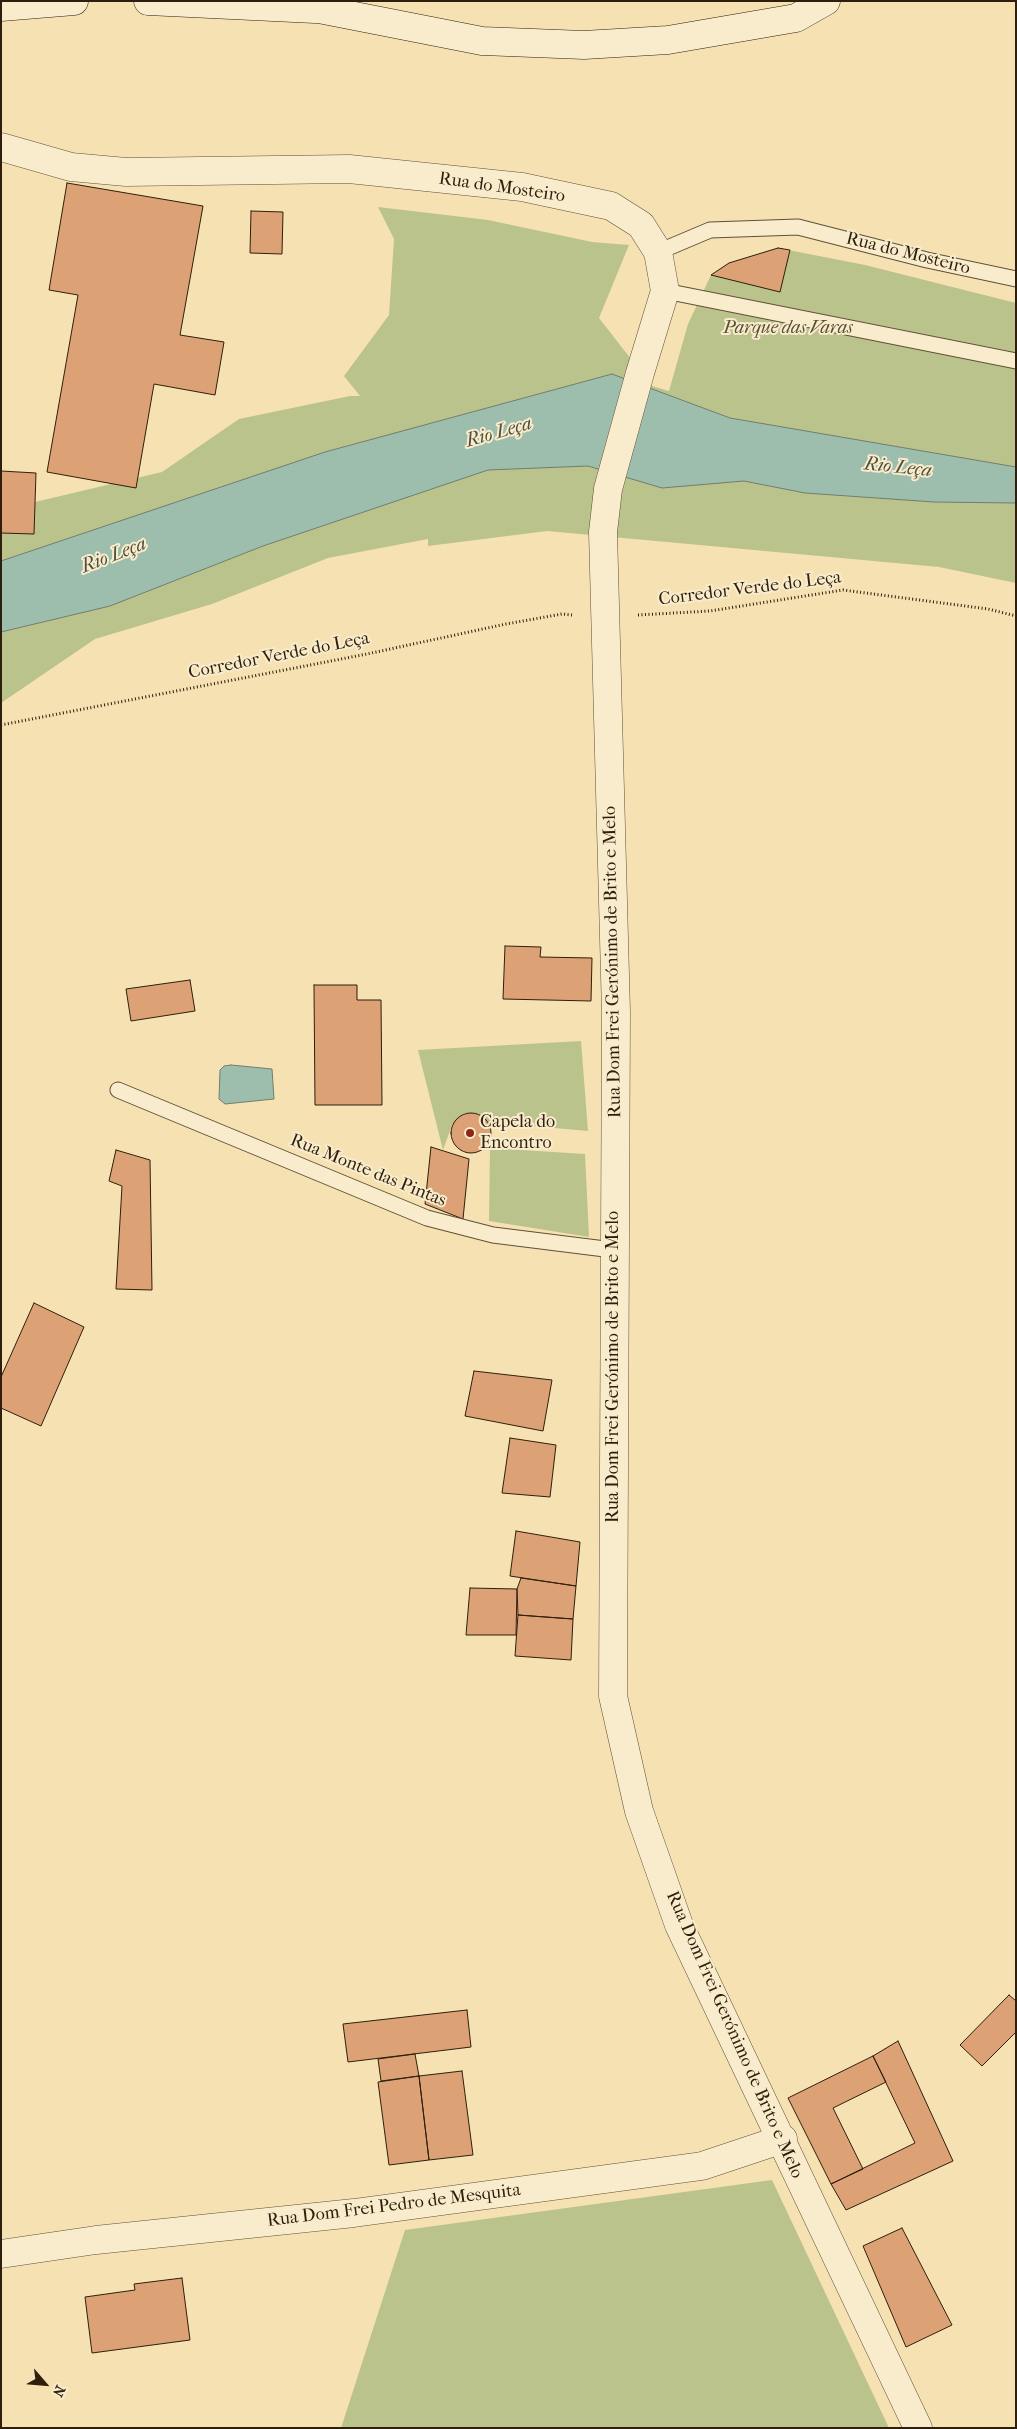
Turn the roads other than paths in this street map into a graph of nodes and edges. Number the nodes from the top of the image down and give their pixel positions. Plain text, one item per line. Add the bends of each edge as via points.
1 (74, 1) edge
2 (148, 1) edge
3 (826, 1) edge
4 (307, 5) edge
5 (5, 11) edge
6 (1, 131) edge
7 (11, 150) edge
8 (658, 252) junction
9 (1016, 279) edge
10 (665, 291) junction
11 (1016, 361) edge
12 (118, 1090) dead end
13 (614, 1250) junction
14 (783, 2139) junction
15 (1, 2254) edge
16 (918, 2428) edge

1 - 5 street
2 - 4 street
3 - 4 street via 796,18 668,40 584,45 482,41
6 - 7 street, Rua do Mosteiro
7 - 8 street, Rua do Mosteiro via 71,166 126,172 349,169 522,187 611,206 641,225
8 - 9 lane, Rua do Mosteiro via 710,230 798,227
8 - 10 street, Rua Dom Frei Gerónimo de Brito e Melo
10 - 11 lane
10 - 13 street, Rua Dom Frei Gerónimo de Brito e Melo via 608,489 604,532 616,1012
12 - 13 lane, Rua Monte das Pintas via 427,1218 493,1236
13 - 14 street, Rua Dom Frei Gerónimo de Brito e Melo via 613,1696 639,1811 680,1925
14 - 15 street, Rua Dom Frei Pedro de Mesquita via 702,2166 354,2213 96,2240
14 - 16 street, Rua Dom Frei Gerónimo de Brito e Melo

